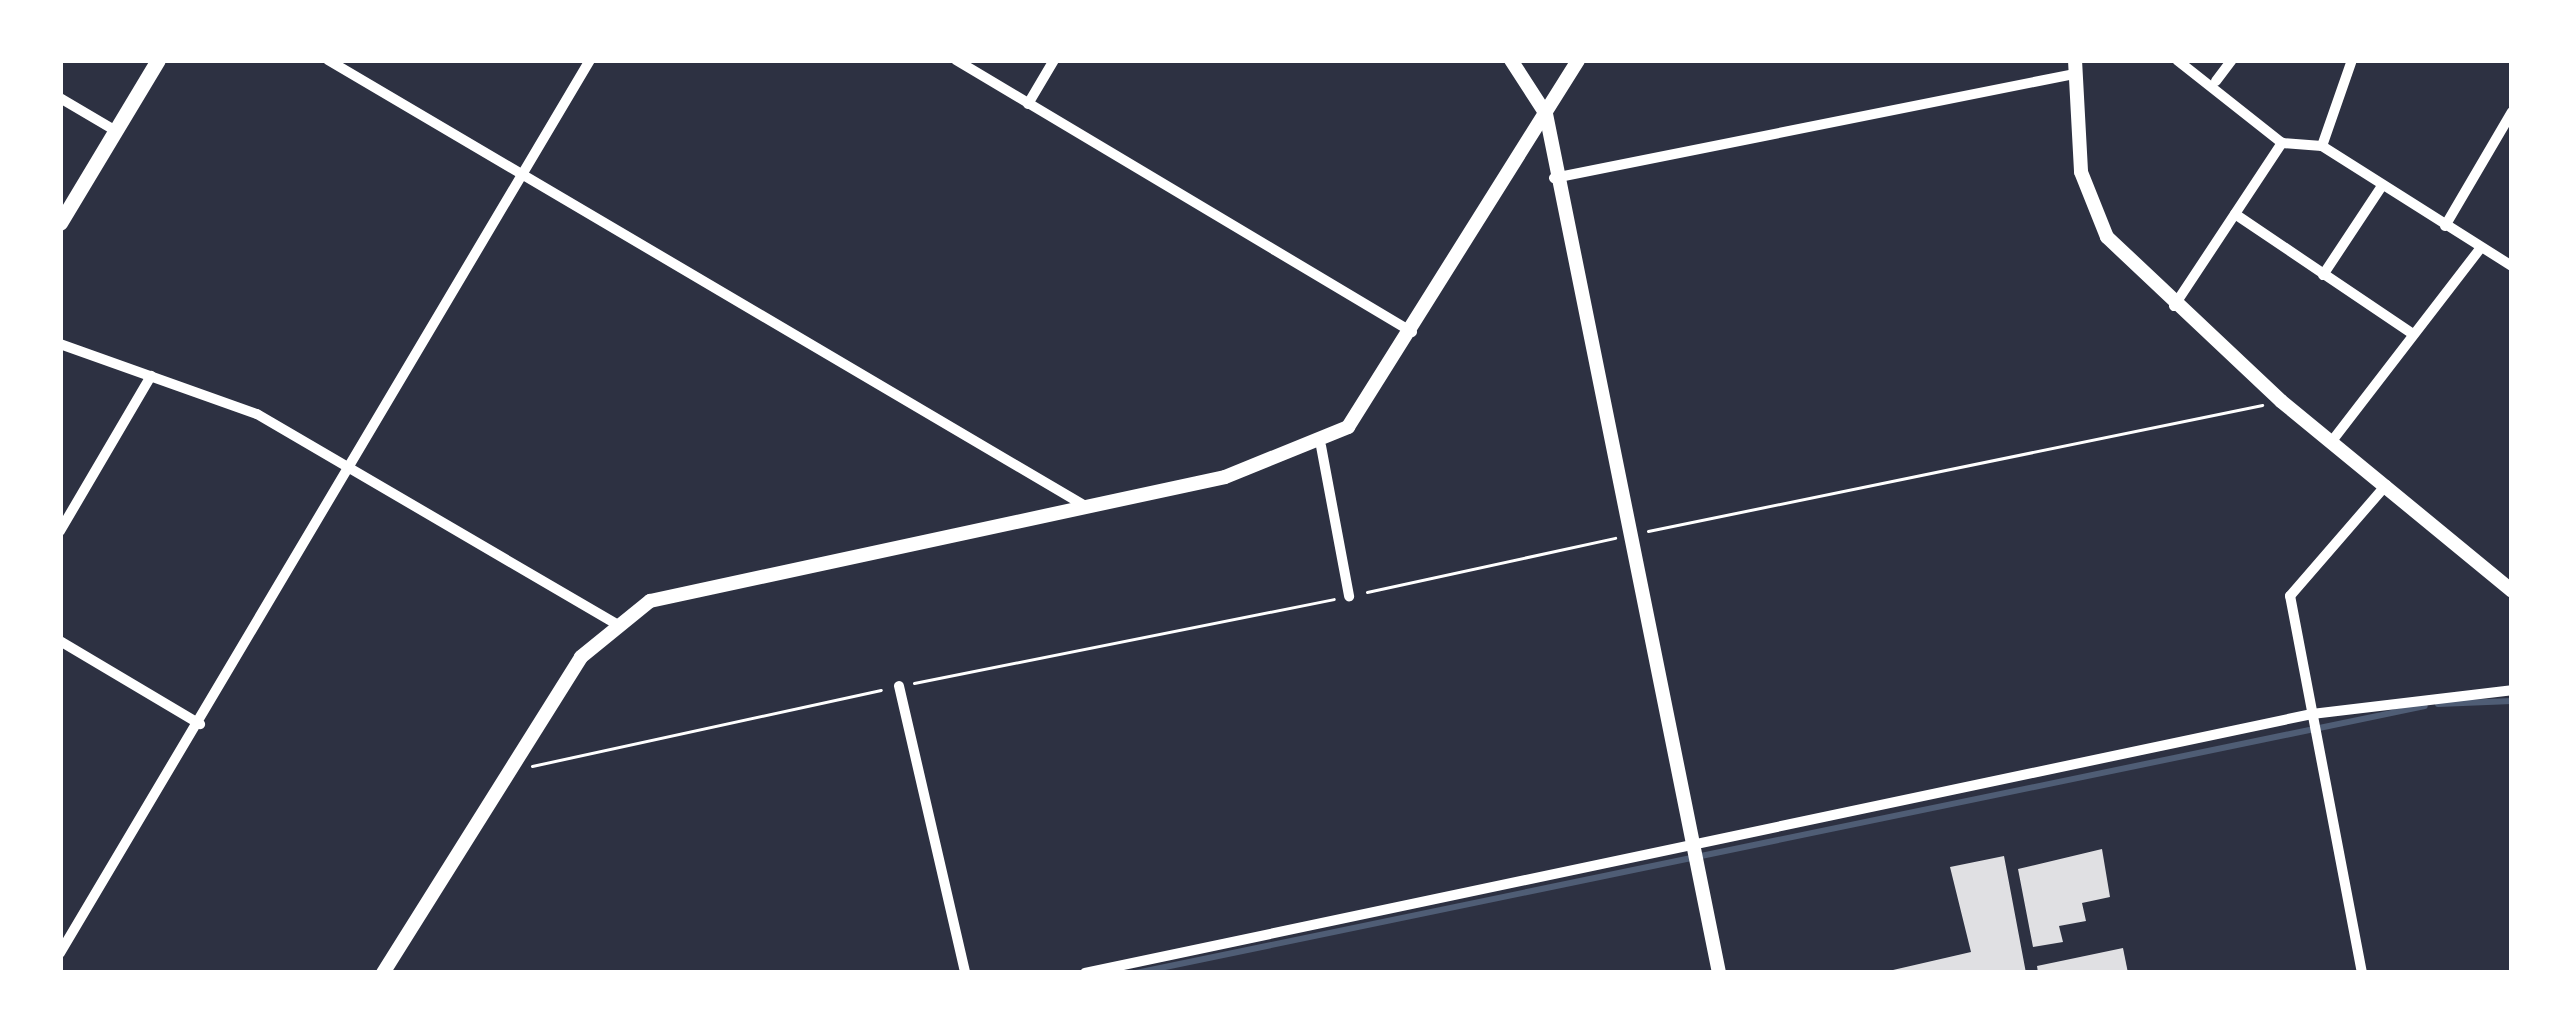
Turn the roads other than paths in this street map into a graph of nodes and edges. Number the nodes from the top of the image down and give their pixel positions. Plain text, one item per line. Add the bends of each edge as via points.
1 (158, 60) edge
2 (328, 60) edge
3 (590, 60) edge
4 (956, 60) edge
5 (1054, 60) edge
6 (1511, 60) edge
7 (1578, 60) edge
8 (2177, 60) edge
9 (2232, 60) edge
10 (2352, 60) edge
11 (2074, 67) edge
12 (2216, 81) junction
13 (60, 98) edge
14 (1028, 104) junction
15 (2512, 112) edge
16 (1546, 114) junction
17 (116, 131) junction
18 (2282, 143) junction
19 (2322, 146) junction
20 (527, 178) junction
21 (1554, 178) junction
22 (2382, 186) junction
23 (2235, 214) junction
24 (60, 223) edge
25 (2444, 226) junction
26 (2512, 244) edge
27 (2480, 249) junction
28 (2507, 264) edge
29 (2323, 274) junction
30 (2174, 306) junction
31 (2410, 332) junction
32 (1414, 333) junction
33 (60, 344) edge
34 (151, 376) junction
35 (2332, 441) junction
36 (1321, 446) junction
37 (355, 472) junction
38 (2386, 485) junction
39 (1087, 507) junction
40 (60, 531) edge
41 (2512, 591) edge
42 (1349, 596) road end
43 (617, 624) junction
44 (60, 641) edge
45 (898, 686) road end
46 (2512, 690) edge
47 (2313, 717) junction
48 (200, 724) junction
49 (1690, 842) junction
50 (60, 953) edge
51 (383, 973) edge
52 (965, 973) edge
53 (1085, 973) edge
54 (1719, 973) edge
55 (2362, 973) edge

1 - 17 main road
2 - 20 street
3 - 20 street
4 - 14 street
5 - 14 street
6 - 16 street
7 - 16 street
8 - 12 street
9 - 12 street
10 - 19 street
11 - 21 street
11 - 30 street via 2081,172 2107,237
12 - 18 street
13 - 17 street
14 - 32 street
15 - 25 street
16 - 21 street
16 - 32 street
17 - 24 main road
18 - 19 street
18 - 23 street
19 - 22 street
20 - 37 street
20 - 39 street
21 - 49 street
22 - 25 street
22 - 29 street
23 - 29 street
23 - 30 street
25 - 27 street
26 - 28 street
27 - 28 street
27 - 31 street
29 - 31 street
30 - 35 street
31 - 35 street
32 - 36 street via 1377,392
33 - 34 street
34 - 37 street via 257,414
34 - 40 street
35 - 38 street
36 - 39 street
36 - 42 street
37 - 43 street
37 - 48 street
38 - 41 street
38 - 47 street via 2290,596
39 - 43 street via 722,581 650,601
43 - 51 street via 580,657
44 - 48 street
45 - 52 street
46 - 47 street
47 - 49 street
47 - 55 street
48 - 50 street
49 - 53 street
49 - 54 street

